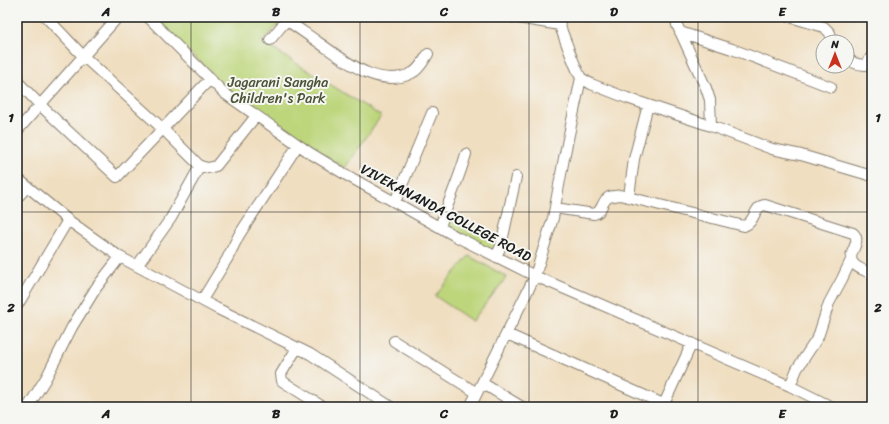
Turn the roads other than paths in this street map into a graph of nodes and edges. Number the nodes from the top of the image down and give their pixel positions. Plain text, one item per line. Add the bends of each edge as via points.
1 (46, 17) edge
2 (118, 17) edge
3 (148, 17) edge
4 (512, 17) edge
5 (676, 17) edge
6 (790, 17) edge
7 (286, 18) edge
8 (558, 21) edge
9 (680, 32) junction
10 (830, 34) edge
11 (270, 40) dead end
12 (428, 54) dead end
13 (83, 56) junction
14 (872, 56) edge
15 (855, 64) edge
16 (581, 78) junction
17 (210, 79) junction
18 (17, 81) edge
19 (831, 87) dead end
20 (40, 105) junction
21 (648, 105) junction
22 (432, 113) dead end
23 (256, 116) junction
24 (711, 126) junction
25 (163, 129) junction
26 (17, 131) edge
27 (298, 145) junction
28 (466, 154) dead end
29 (200, 166) junction
30 (872, 176) edge
31 (516, 177) dead end
32 (17, 178) edge
33 (27, 187) junction
34 (628, 196) junction
35 (17, 198) edge
36 (396, 202) junction
37 (555, 208) junction
38 (68, 220) junction
39 (440, 227) junction
40 (120, 257) junction
41 (496, 257) junction
42 (851, 260) junction
43 (136, 266) junction
44 (872, 274) edge
45 (536, 276) junction
46 (202, 300) junction
47 (17, 306) edge
48 (507, 334) junction
49 (394, 341) dead end
50 (692, 343) junction
51 (297, 348) junction
52 (482, 383) junction
53 (790, 386) junction
54 (477, 393) junction
55 (667, 405) edge
56 (28, 407) edge
57 (323, 407) edge
58 (391, 407) edge
59 (470, 407) edge
60 (522, 407) edge
61 (832, 407) edge

1 - 13 street
2 - 13 street
3 - 17 street, VIVEKANANDA COLLEGE ROAD
4 - 8 street
5 - 9 street
6 - 10 street via 824,27
7 - 11 street
7 - 12 street via 353,66 375,76 387,78 413,73
8 - 16 street
9 - 19 street
9 - 24 street via 710,100
13 - 20 street
13 - 25 street
14 - 15 street via 865,65
16 - 21 street
16 - 37 street
17 - 23 street, VIVEKANANDA COLLEGE ROAD via 224,93
17 - 25 street
18 - 20 street
20 - 25 street via 117,177
20 - 26 street
21 - 24 street
21 - 34 street via 634,159
22 - 36 street
23 - 27 street, VIVEKANANDA COLLEGE ROAD
23 - 29 street via 216,166
24 - 30 street via 779,151
25 - 29 street
27 - 36 street, VIVEKANANDA COLLEGE ROAD
27 - 46 street via 239,235
28 - 39 street
29 - 43 street via 171,218
31 - 41 street via 501,246
32 - 33 street
33 - 35 street
33 - 38 street
34 - 37 street via 609,197 597,214
34 - 42 street via 744,226 751,222 758,208 765,205 853,233 857,242
36 - 39 street, VIVEKANANDA COLLEGE ROAD
37 - 45 street
38 - 40 street
38 - 47 street
39 - 41 street, VIVEKANANDA COLLEGE ROAD
40 - 43 street
40 - 56 street via 96,288 72,327
41 - 45 street, VIVEKANANDA COLLEGE ROAD
42 - 44 street via 854,265
42 - 53 street via 829,303 818,337 797,369
43 - 46 street
45 - 48 street
45 - 50 street, VIVEKANANDA COLLEGE ROAD
46 - 51 street
48 - 52 street
48 - 55 street
49 - 54 street
50 - 53 street, VIVEKANANDA COLLEGE ROAD
50 - 55 street
51 - 57 street via 282,374 282,381
51 - 58 street
52 - 54 street
52 - 60 street
53 - 61 street, VIVEKANANDA COLLEGE ROAD
54 - 59 street

